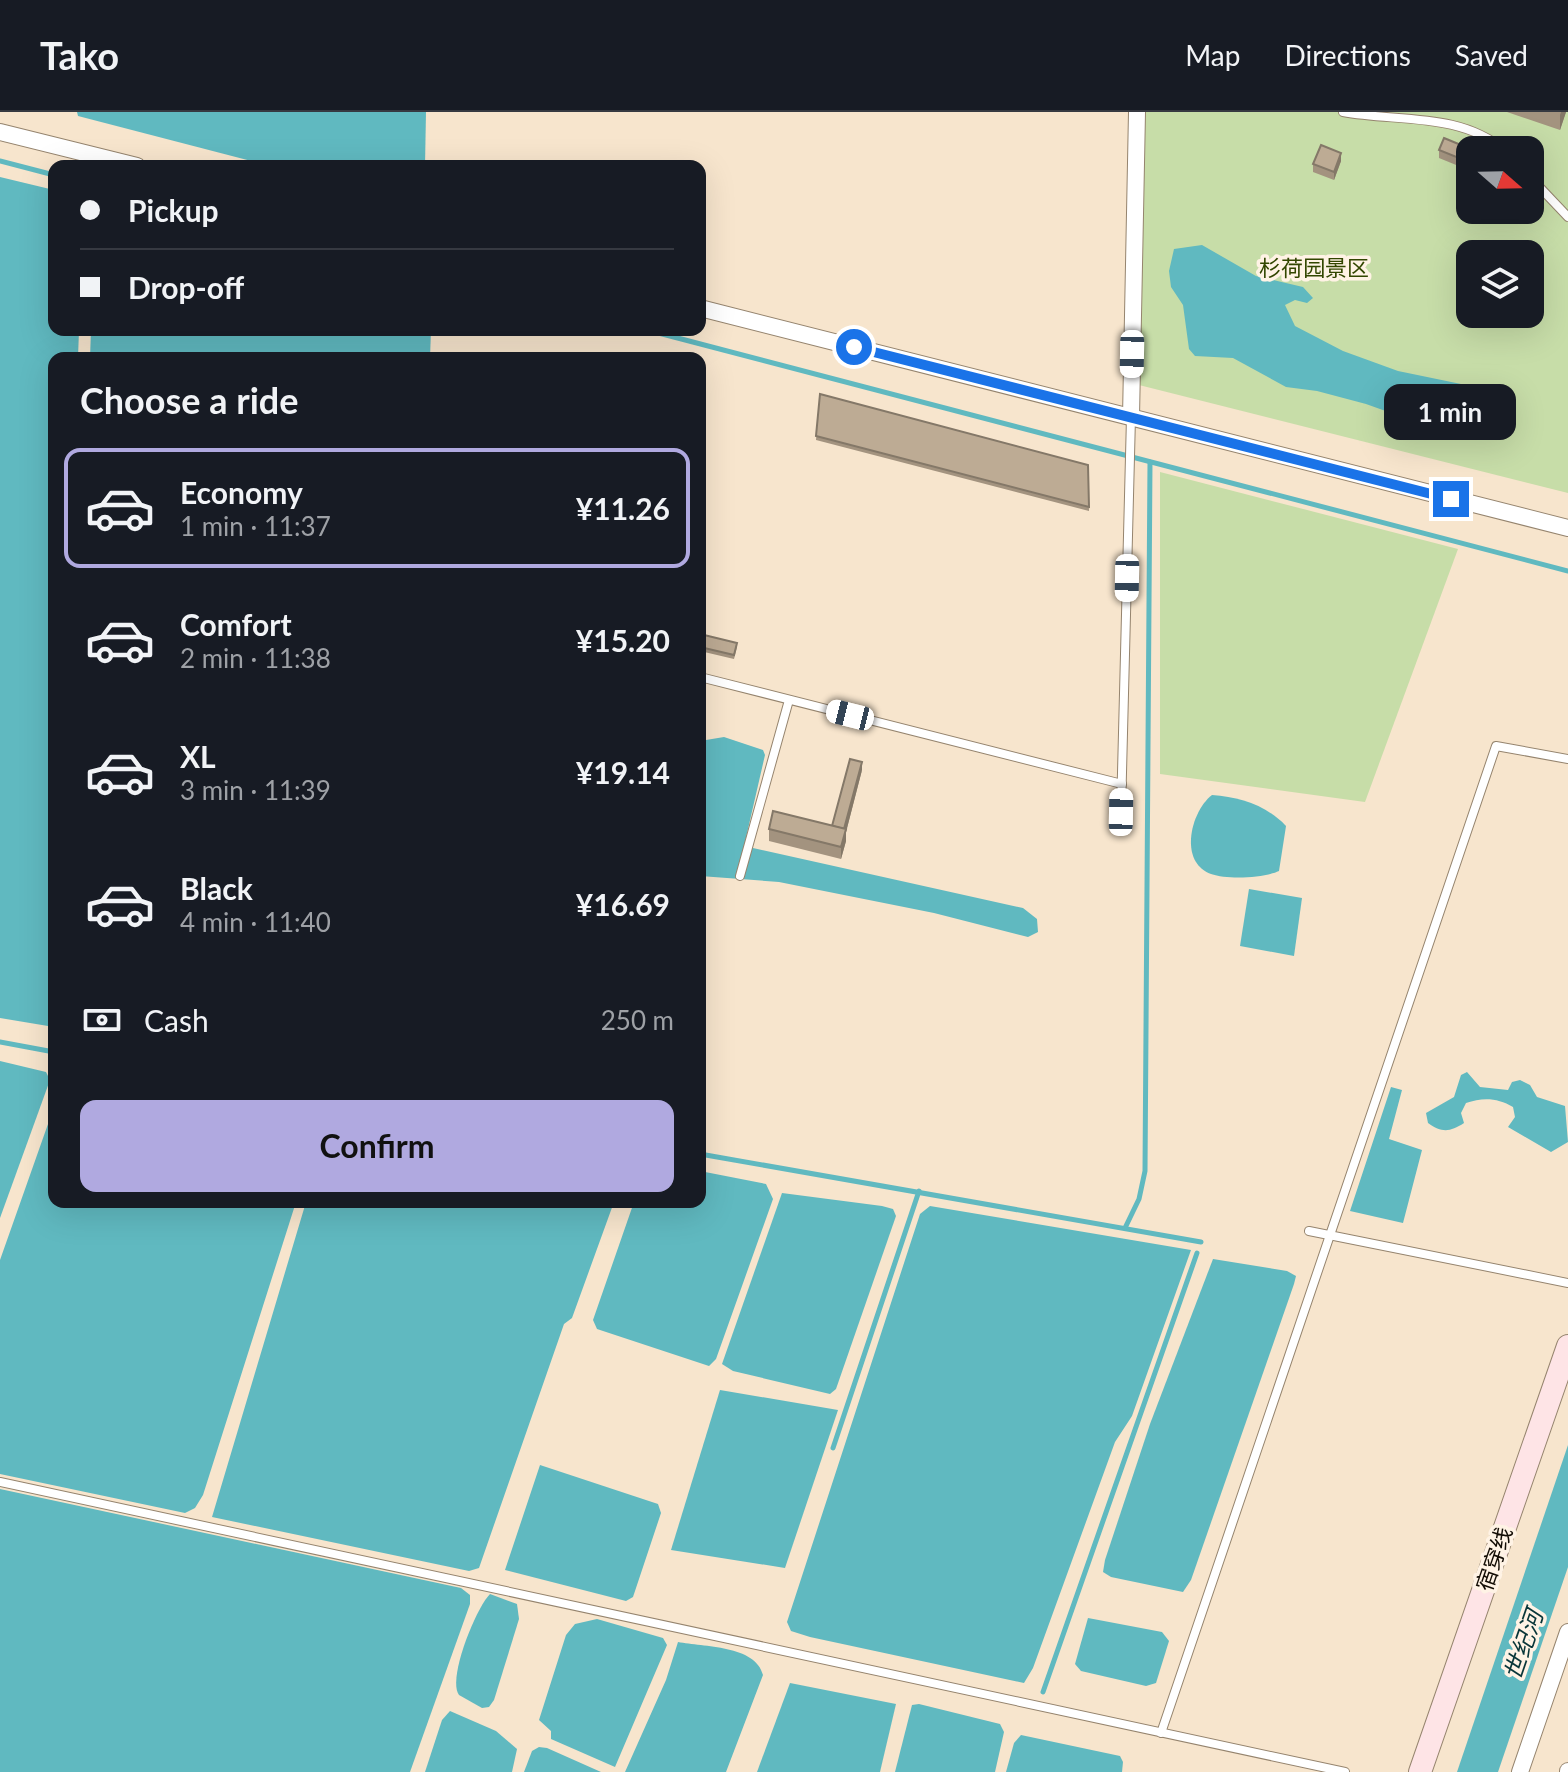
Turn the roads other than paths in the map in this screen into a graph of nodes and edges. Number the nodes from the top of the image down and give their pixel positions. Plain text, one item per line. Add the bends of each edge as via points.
1 (1137, 112) edge
2 (1343, 112) edge
3 (0, 132) edge
4 (1482, 136) edge
5 (113, 160) edge
6 (1544, 192) edge
7 (1568, 217) edge
8 (706, 310) edge
9 (1131, 417) junction
10 (1568, 528) edge
11 (706, 679) edge
12 (789, 700) junction
13 (1568, 759) edge
14 (1122, 784) junction
15 (1121, 812) dead end
16 (740, 876) dead end
17 (1309, 1231) dead end
18 (1330, 1235) junction
19 (1568, 1283) edge
20 (1568, 1346) edge
21 (0, 1482) edge
22 (1568, 1632) edge
23 (1161, 1733) junction
24 (1345, 1772) edge
25 (1420, 1772) edge
26 (1520, 1772) edge

1 - 9 street
2 - 4 lane via 1413,115
3 - 5 street
6 - 7 lane
8 - 9 street
9 - 10 street
9 - 14 lane
11 - 12 lane
12 - 14 lane
12 - 16 lane
13 - 18 lane via 1496,746
14 - 15 lane
17 - 18 lane
18 - 19 lane
18 - 23 lane
20 - 25 main road, 宿穿线
21 - 23 lane
22 - 26 street
23 - 24 lane

